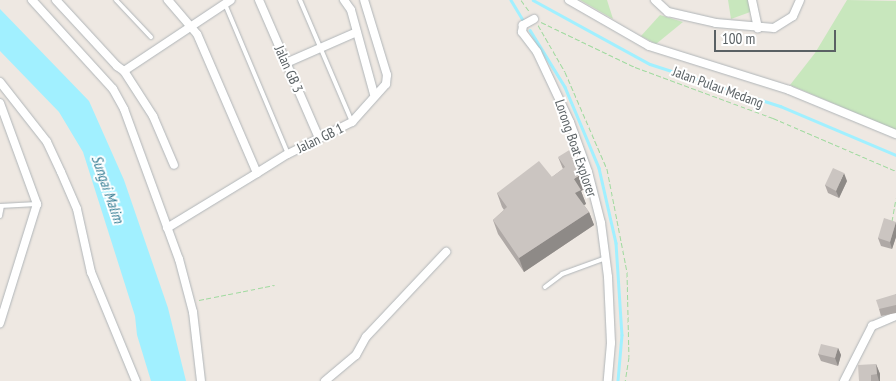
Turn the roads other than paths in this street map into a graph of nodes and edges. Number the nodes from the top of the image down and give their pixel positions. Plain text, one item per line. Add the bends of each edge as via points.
1 (32, 0) edge
2 (56, 0) edge
3 (116, 0) edge
4 (168, 0) edge
5 (259, 0) edge
6 (300, 0) edge
7 (344, 0) edge
8 (364, 0) edge
9 (570, 0) edge
10 (655, 0) edge
11 (752, 0) edge
12 (800, 0) edge
13 (228, 2) edge
14 (534, 19) road end
15 (192, 26) junction
16 (758, 28) junction
17 (357, 32) junction
18 (151, 37) dead end
19 (320, 48) junction
20 (286, 63) junction
21 (124, 70) junction
22 (0, 82) edge
23 (374, 94) junction
24 (0, 102) edge
25 (352, 122) junction
26 (896, 134) edge
27 (319, 138) junction
28 (288, 154) junction
29 (174, 165) dead end
30 (257, 173) junction
31 (37, 204) junction
32 (1, 206) edge
33 (0, 216) edge
34 (167, 228) junction
35 (446, 252) dead end
36 (606, 258) junction
37 (546, 287) dead end
38 (0, 294) edge
39 (9, 298) junction
40 (896, 316) edge
41 (0, 323) edge
42 (136, 381) edge
43 (201, 381) edge
44 (324, 381) edge
45 (608, 381) edge
46 (844, 381) edge

1 - 34 street via 113,89 136,138
2 - 21 street
3 - 18 lane
4 - 15 street
5 - 20 street, Jalan GB 3
6 - 19 lane
7 - 17 street via 351,10
8 - 23 street, Jalan GB 1 via 387,75 386,84
9 - 26 street via 649,46 789,90
10 - 16 street via 668,12
11 - 16 street
12 - 16 street via 793,16 785,24
13 - 15 street
13 - 28 lane
14 - 36 street, Lorong Boat Explorer via 523,25 522,32 551,80 576,139 601,223
15 - 21 street
15 - 30 street
17 - 19 street
17 - 23 street
19 - 20 street
19 - 25 lane
20 - 27 street, Jalan GB 3
21 - 29 street via 153,116
22 - 42 street via 47,142 61,172 77,209 91,272
23 - 25 street, Jalan GB 1
24 - 31 street
25 - 27 street, Jalan GB 1
27 - 28 street, Jalan GB 1
28 - 30 street, Jalan GB 1
30 - 34 street, Jalan GB 1
31 - 32 lane
31 - 39 street
32 - 33 lane
34 - 43 street via 190,301
35 - 44 street via 366,337 356,356
36 - 37 lane via 562,274
36 - 45 street, Lorong Boat Explorer via 611,343
38 - 39 lane
39 - 41 street
40 - 46 street via 872,326

